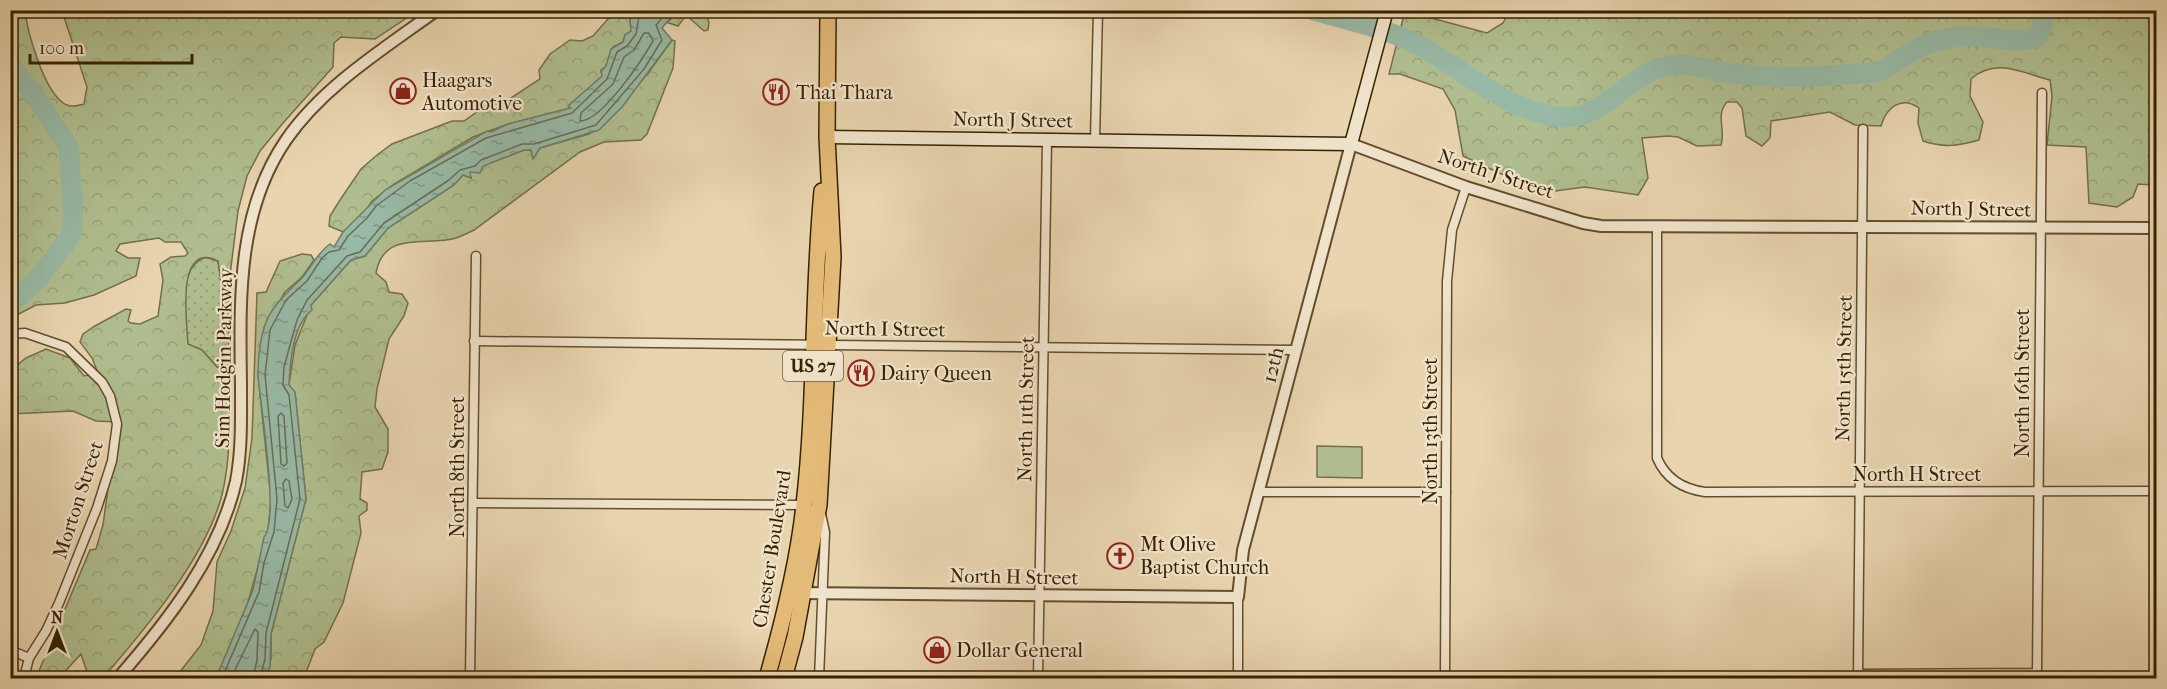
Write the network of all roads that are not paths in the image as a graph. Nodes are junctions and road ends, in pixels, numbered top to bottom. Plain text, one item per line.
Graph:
1 (437, 10) edge
2 (828, 10) edge
3 (1098, 10) edge
4 (1387, 10) edge
5 (2042, 93) dead end
6 (1863, 129) dead end
7 (827, 137) junction
8 (1047, 140) junction
9 (1095, 140) junction
10 (1351, 144) junction
11 (1466, 187) junction
12 (1657, 226) junction
13 (1862, 227) junction
14 (2157, 228) edge
15 (2039, 229) junction
16 (476, 256) dead end
17 (10, 334) edge
18 (474, 341) junction
19 (822, 345) junction
20 (1043, 347) junction
21 (1295, 350) junction
22 (10, 360) edge
23 (10, 365) edge
24 (2037, 491) junction
25 (2157, 491) edge
26 (1260, 492) junction
27 (1446, 492) junction
28 (1859, 493) junction
29 (473, 502) junction
30 (812, 505) junction
31 (822, 592) junction
32 (796, 593) junction
33 (1040, 596) junction
34 (1238, 597) junction
35 (10, 651) edge
36 (29, 658) junction
37 (1858, 676) edge
38 (24, 678) edge
39 (118, 678) edge
40 (470, 678) edge
41 (651, 678) edge
42 (676, 678) edge
43 (767, 678) edge
44 (784, 678) edge
45 (819, 678) edge
46 (1038, 678) edge
47 (1238, 678) edge
48 (1445, 678) edge

1 - 39 street, Sim Hodgin Parkway
2 - 7 highway, Chester Boulevard / US 27
3 - 9 street
4 - 10 main road
5 - 15 street, North 16th Street
6 - 13 street, North 15th Street
7 - 8 main road, North J Street
7 - 19 highway, Chester Boulevard / US 27
8 - 9 main road, North J Street
8 - 20 street, North 11th Street
9 - 10 main road, North J Street
10 - 11 street, North J Street
10 - 21 street, 12th
11 - 12 street, North J Street
11 - 27 street, North 13th Street
12 - 13 street, North J Street
12 - 28 street, North H Street
13 - 15 street, North J Street
13 - 28 street, North 15th Street
14 - 15 street, North J Street
15 - 24 street, North 16th Street
16 - 18 street, North 8th Street
17 - 36 street, Morton Street
18 - 19 street, North I Street
18 - 29 street, North 8th Street
19 - 20 street, North I Street
19 - 30 highway, Chester Boulevard / US 27
20 - 21 street, North I Street
20 - 33 street, North 11th Street
21 - 26 street, 12th
22 - 23 street
24 - 25 street, North H Street
24 - 28 street, North H Street
24 - 37 street, North 16th Street
26 - 27 street
26 - 34 street, 12th
27 - 48 street, North 13th Street
28 - 37 street, North 15th Street
29 - 30 street
29 - 40 street, North 8th Street
30 - 31 street, Chester Boulevard
30 - 32 highway, Chester Boulevard / US 27
31 - 32 street, North H Street
31 - 33 street, North H Street
31 - 45 street, Chester Boulevard
32 - 43 highway, Chester Boulevard / US 27
32 - 44 highway, Chester Boulevard / US 27
33 - 34 street, North H Street
33 - 46 street, North 11th Street
34 - 47 street
35 - 36 street
36 - 38 street, Morton Street
40 - 41 street
41 - 42 street

